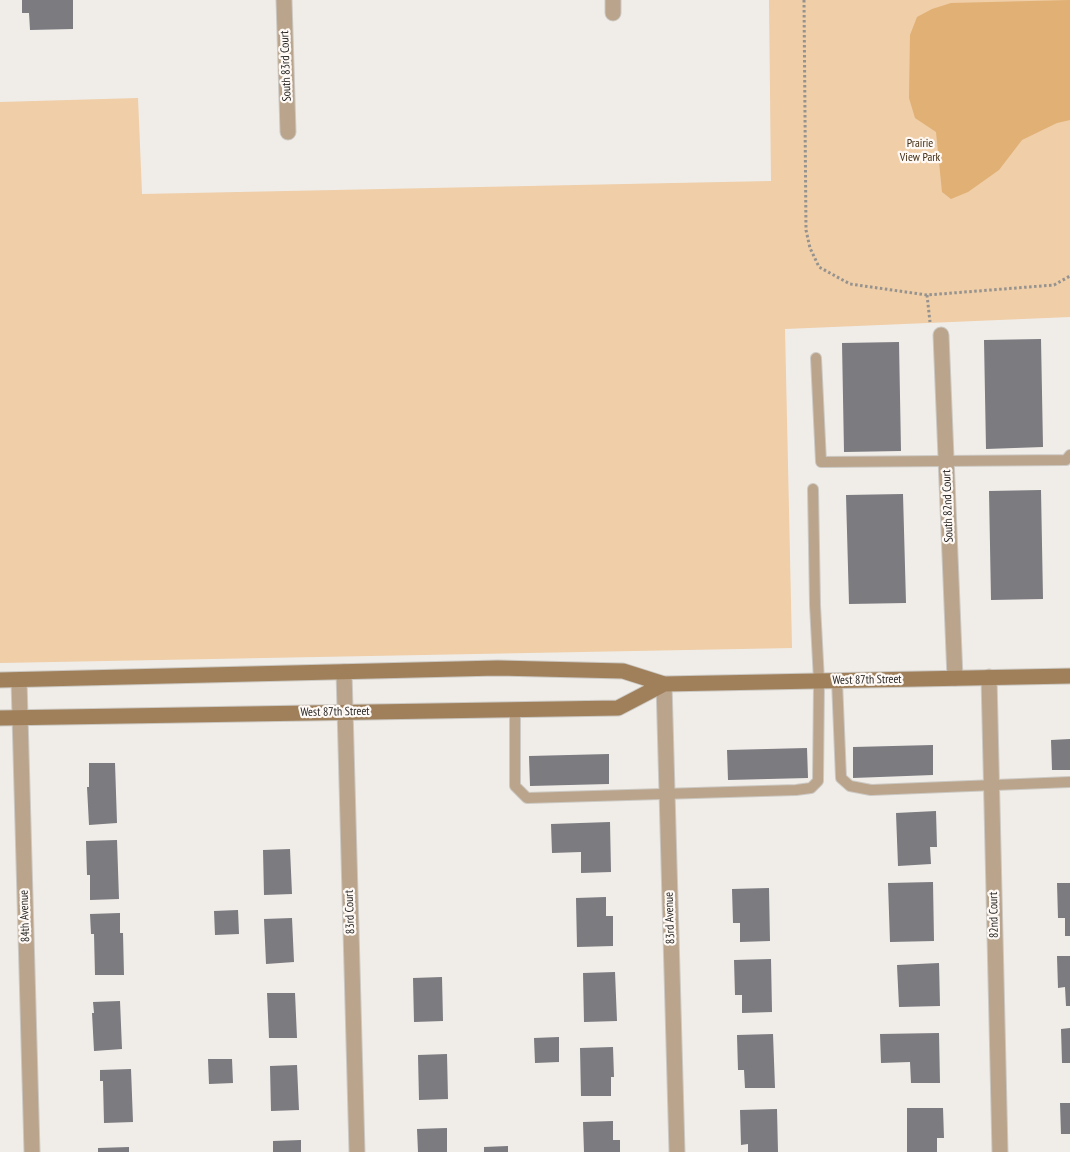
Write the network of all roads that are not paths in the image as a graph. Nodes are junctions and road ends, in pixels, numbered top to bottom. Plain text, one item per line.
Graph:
1 (284, 0) edge
2 (288, 132) dead end
3 (941, 335) road end
4 (816, 358) dead end
5 (1070, 456) edge
6 (946, 462) junction
7 (813, 489) dead end
8 (344, 672) junction
9 (1070, 676) edge
10 (989, 677) junction
11 (955, 678) junction
12 (0, 680) edge
13 (19, 680) junction
14 (819, 681) junction
15 (837, 681) junction
16 (664, 684) junction
17 (515, 709) junction
18 (344, 712) junction
19 (0, 718) edge
20 (20, 718) junction
21 (1070, 782) edge
22 (991, 785) junction
23 (666, 793) junction
24 (32, 1152) edge
25 (357, 1152) edge
26 (677, 1152) edge
27 (1000, 1152) edge

1 - 2 street, South 83rd Court
3 - 6 street, South 82nd Court
4 - 6 lane
5 - 6 lane
6 - 11 street, South 82nd Court
7 - 14 lane
8 - 13 main road, West 87th Street
8 - 16 main road, West 87th Street
8 - 18 street, 83rd Court
9 - 10 main road, West 87th Street
10 - 11 main road, West 87th Street
10 - 22 street, 82nd Court
11 - 15 main road, West 87th Street
12 - 13 main road, West 87th Street
13 - 20 street, 84th Avenue
14 - 15 main road, West 87th Street
14 - 16 main road, West 87th Street
14 - 23 lane
15 - 22 lane
16 - 17 main road, West 87th Street
16 - 23 street, 83rd Avenue
17 - 18 main road, West 87th Street
17 - 23 lane
18 - 20 main road, West 87th Street
18 - 25 street, 83rd Court
19 - 20 main road, West 87th Street
20 - 24 street, 84th Avenue
21 - 22 lane
22 - 27 street, 82nd Court
23 - 26 street, 83rd Avenue

